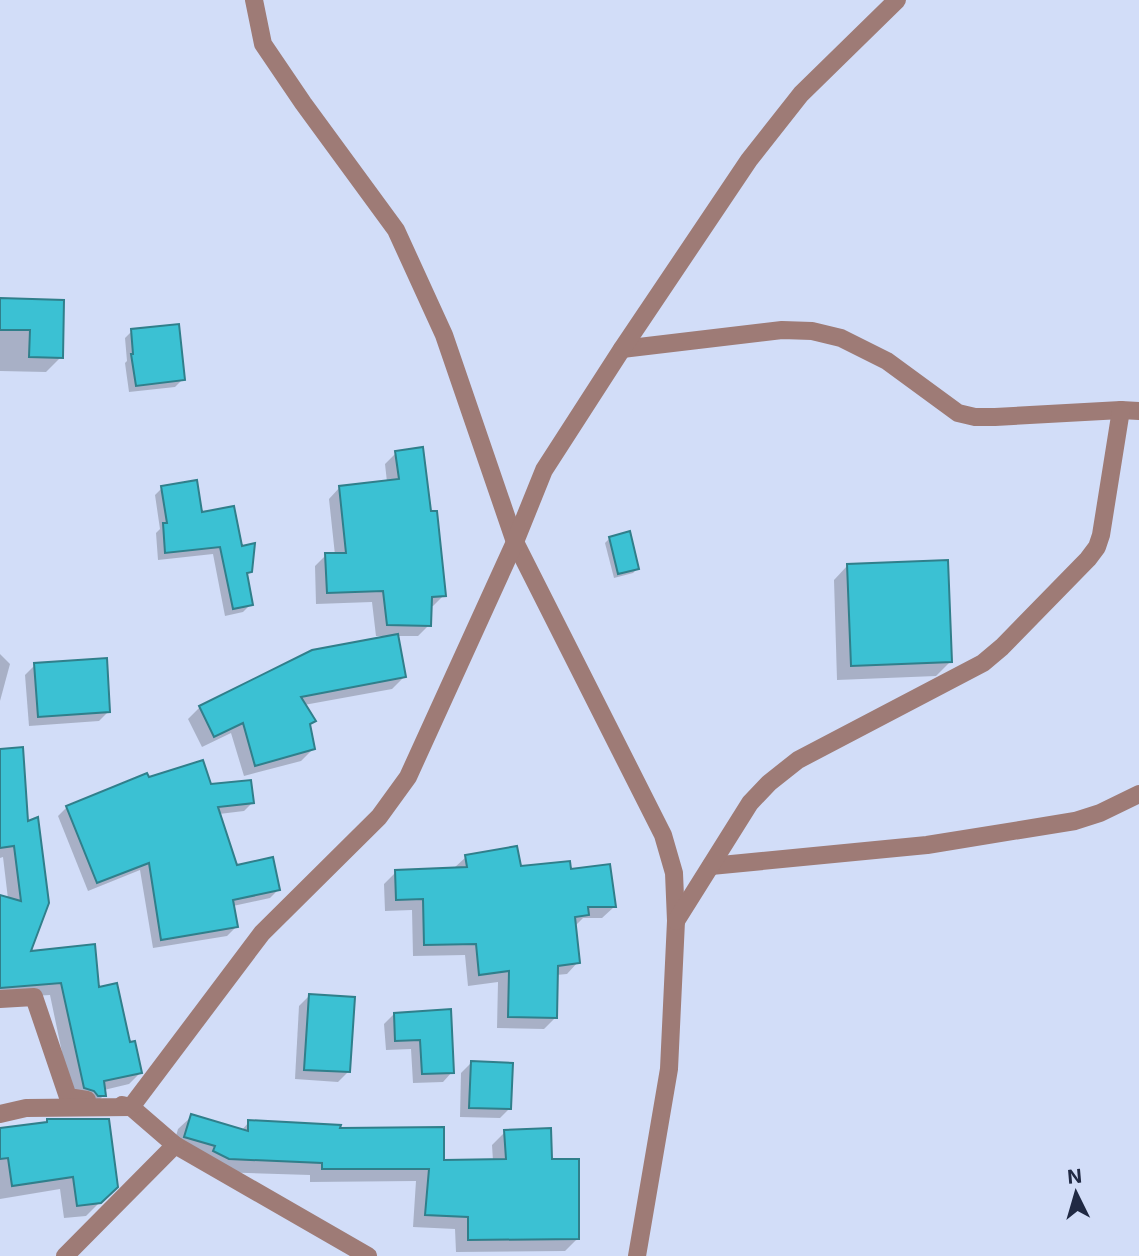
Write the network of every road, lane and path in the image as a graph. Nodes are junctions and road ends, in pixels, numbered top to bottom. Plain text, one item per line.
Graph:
1 (254, 0) edge
2 (897, 0) edge
3 (622, 349) junction
4 (1130, 410) edge
5 (515, 542) junction
6 (1139, 794) edge
7 (711, 866) junction
8 (676, 920) junction
9 (0, 999) edge
10 (131, 1107) junction
11 (0, 1114) edge
12 (175, 1145) junction
13 (65, 1256) edge
14 (368, 1256) edge
15 (637, 1256) edge

1 - 5 street
2 - 3 street
3 - 4 street
3 - 5 street
4 - 7 street
5 - 8 street
5 - 10 street
6 - 7 street
7 - 8 street
8 - 15 street
9 - 10 street
10 - 11 street
10 - 12 street
12 - 13 street
12 - 14 street

